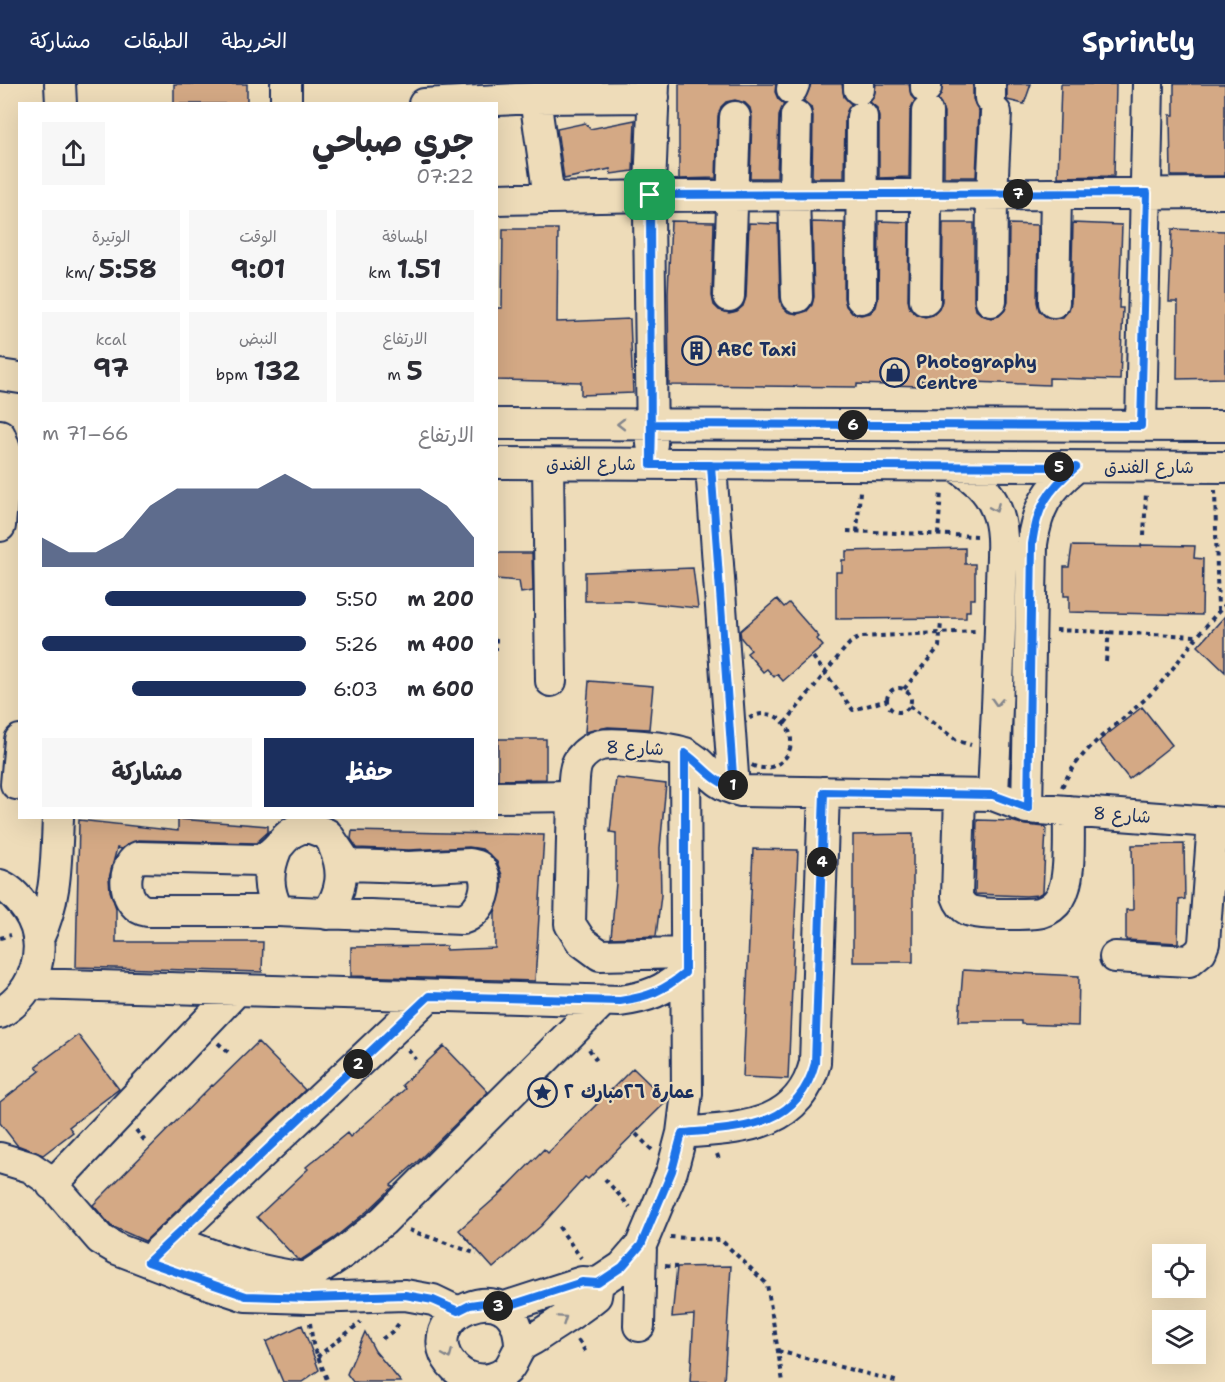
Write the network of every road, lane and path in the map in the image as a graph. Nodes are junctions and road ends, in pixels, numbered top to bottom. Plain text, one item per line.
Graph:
1 (60, 84) edge
2 (286, 84) edge
3 (1148, 84) edge
4 (654, 91) edge
5 (527, 94) edge
6 (926, 94) edge
7 (794, 96) edge
8 (860, 97) edge
9 (992, 99) edge
10 (61, 102) edge
11 (286, 102) edge
12 (445, 102) edge
13 (735, 117) dead end
14 (1147, 193) junction
15 (1225, 193) edge
16 (1056, 194) junction
17 (650, 195) junction
18 (925, 195) junction
19 (992, 195) junction
20 (734, 196) junction
21 (794, 196) junction
22 (860, 196) junction
23 (549, 198) junction
24 (498, 199) edge
25 (729, 296) dead end
26 (797, 297) dead end
27 (861, 298) dead end
28 (925, 300) dead end
29 (991, 301) dead end
30 (1054, 302) dead end
31 (0, 375) edge
32 (18, 378) edge
33 (0, 420) edge
34 (18, 423) edge
35 (498, 424) edge
36 (652, 424) junction
37 (1141, 426) junction
38 (1225, 426) edge
39 (0, 435) edge
40 (498, 463) edge
41 (548, 464) junction
42 (651, 465) junction
43 (711, 465) junction
44 (862, 466) junction
45 (949, 467) junction
46 (1076, 467) junction
47 (1147, 467) junction
48 (1220, 467) edge
49 (0, 526) edge
50 (847, 531) dead end
51 (857, 532) junction
52 (938, 535) junction
53 (1144, 536) dead end
54 (1002, 537) junction
55 (1225, 605) edge
56 (1218, 612) junction
57 (941, 622) dead end
58 (1000, 630) junction
59 (1030, 630) junction
60 (1109, 631) junction
61 (941, 633) junction
62 (1199, 636) junction
63 (813, 657) dead end
64 (1106, 660) dead end
65 (826, 671) junction
66 (551, 681) dead end
67 (904, 689) junction
68 (887, 700) junction
69 (909, 706) junction
70 (785, 723) junction
71 (18, 751) edge
72 (995, 752) junction
73 (685, 753) junction
74 (12, 785) edge
75 (734, 789) junction
76 (824, 792) junction
77 (960, 795) junction
78 (993, 795) junction
79 (573, 796) junction
80 (498, 797) edge
81 (1049, 810) junction
82 (58, 819) edge
83 (1219, 822) edge
84 (316, 829) edge
85 (276, 850) junction
86 (0, 885) edge
87 (278, 911) junction
88 (327, 914) junction
89 (38, 939) junction
90 (1115, 957) dead end
91 (685, 963) junction
92 (30, 984) junction
93 (237, 990) junction
94 (429, 996) junction
95 (603, 1001) junction
96 (0, 1013) edge
97 (682, 1133) junction
98 (0, 1158) edge
99 (605, 1179) dead end
100 (52, 1185) junction
101 (383, 1221) junction
102 (645, 1236) junction
103 (171, 1239) junction
104 (477, 1254) dead end
105 (148, 1262) junction
106 (598, 1283) junction
107 (362, 1297) junction
108 (309, 1298) junction
109 (502, 1308) junction
110 (458, 1311) junction
111 (639, 1326) dead end
112 (520, 1348) junction
113 (778, 1351) junction
114 (317, 1357) junction
115 (327, 1382) edge
116 (783, 1382) edge
117 (899, 1382) edge

1 - 10 street
2 - 11 street
3 - 14 street
4 - 5 street
4 - 17 street
5 - 12 street
5 - 23 street
6 - 18 street
7 - 21 street
8 - 22 street
9 - 19 street
13 - 20 street
14 - 15 street
14 - 16 street
14 - 37 street
16 - 19 street
16 - 30 street
17 - 20 street
17 - 23 street
17 - 36 street
18 - 19 street
18 - 22 street
18 - 28 street
19 - 29 street
20 - 21 street
20 - 25 street
21 - 22 street
21 - 26 street
22 - 27 street
23 - 24 street
31 - 32 street
33 - 34 street
36 -> 35 street
36 - 37 street
36 - 42 street
37 - 38 street
39 - 49 street
40 - 41 street, شارع الفندق
41 - 42 street, شارع الفندق
41 - 66 street
42 - 43 street, شارع الفندق
43 - 44 street, شارع الفندق
43 - 75 street
44 - 45 street, شارع الفندق
44 - 51 path
45 - 46 street, شارع الفندق
45 - 52 path
45 -> 54 street
46 - 47 street, شارع الفندق
46 - 59 street
47 - 48 street, شارع الفندق
47 - 53 path
48 - 56 path
50 - 51 path
51 - 52 path
52 - 54 path
54 - 58 street
55 - 56 path
56 - 62 path
57 - 61 path
58 - 61 path
58 -> 72 street
59 - 60 path
59 - 81 street
60 - 62 path
60 - 64 path
61 - 65 path
61 - 67 path
62 - 81 path
63 - 65 path
65 - 68 path
65 - 70 path
67 - 68 path
67 - 69 path
68 - 69 path
69 - 72 path
70 - 70 path
71 - 74 street
72 - 78 street
73 - 75 street, شارع 8
73 - 79 street, شارع 8
73 - 91 street
75 - 76 street, شارع 8
76 - 77 street, شارع 8
76 - 97 street
77 - 78 street, شارع 8
77 - 81 street
78 - 81 street, شارع 8
79 - 80 street
79 - 91 street, شارع 8
81 - 83 street, شارع 8
82 - 89 street
83 - 90 street
84 - 85 street
84 - 88 street
84 - 88 street
85 - 87 street
85 - 87 street
86 - 89 street
87 - 88 street
89 - 92 street
91 - 95 street
91 - 97 street
92 - 93 street
92 - 96 street
93 - 94 street
93 - 100 street
94 - 95 street
94 - 103 street
95 - 101 street
97 - 102 street
98 - 100 street
99 - 102 path
100 - 105 street
101 - 103 street
101 - 104 path
102 - 106 street
102 - 111 street
102 - 113 path
103 - 105 street
105 - 108 street
106 - 109 street
112 -> 106 street
107 - 108 street
107 - 110 street
107 - 114 path
108 - 114 path
109 - 110 street
109 - 112 street
110 -> 112 street
113 - 116 path
113 - 117 path
114 - 115 path

